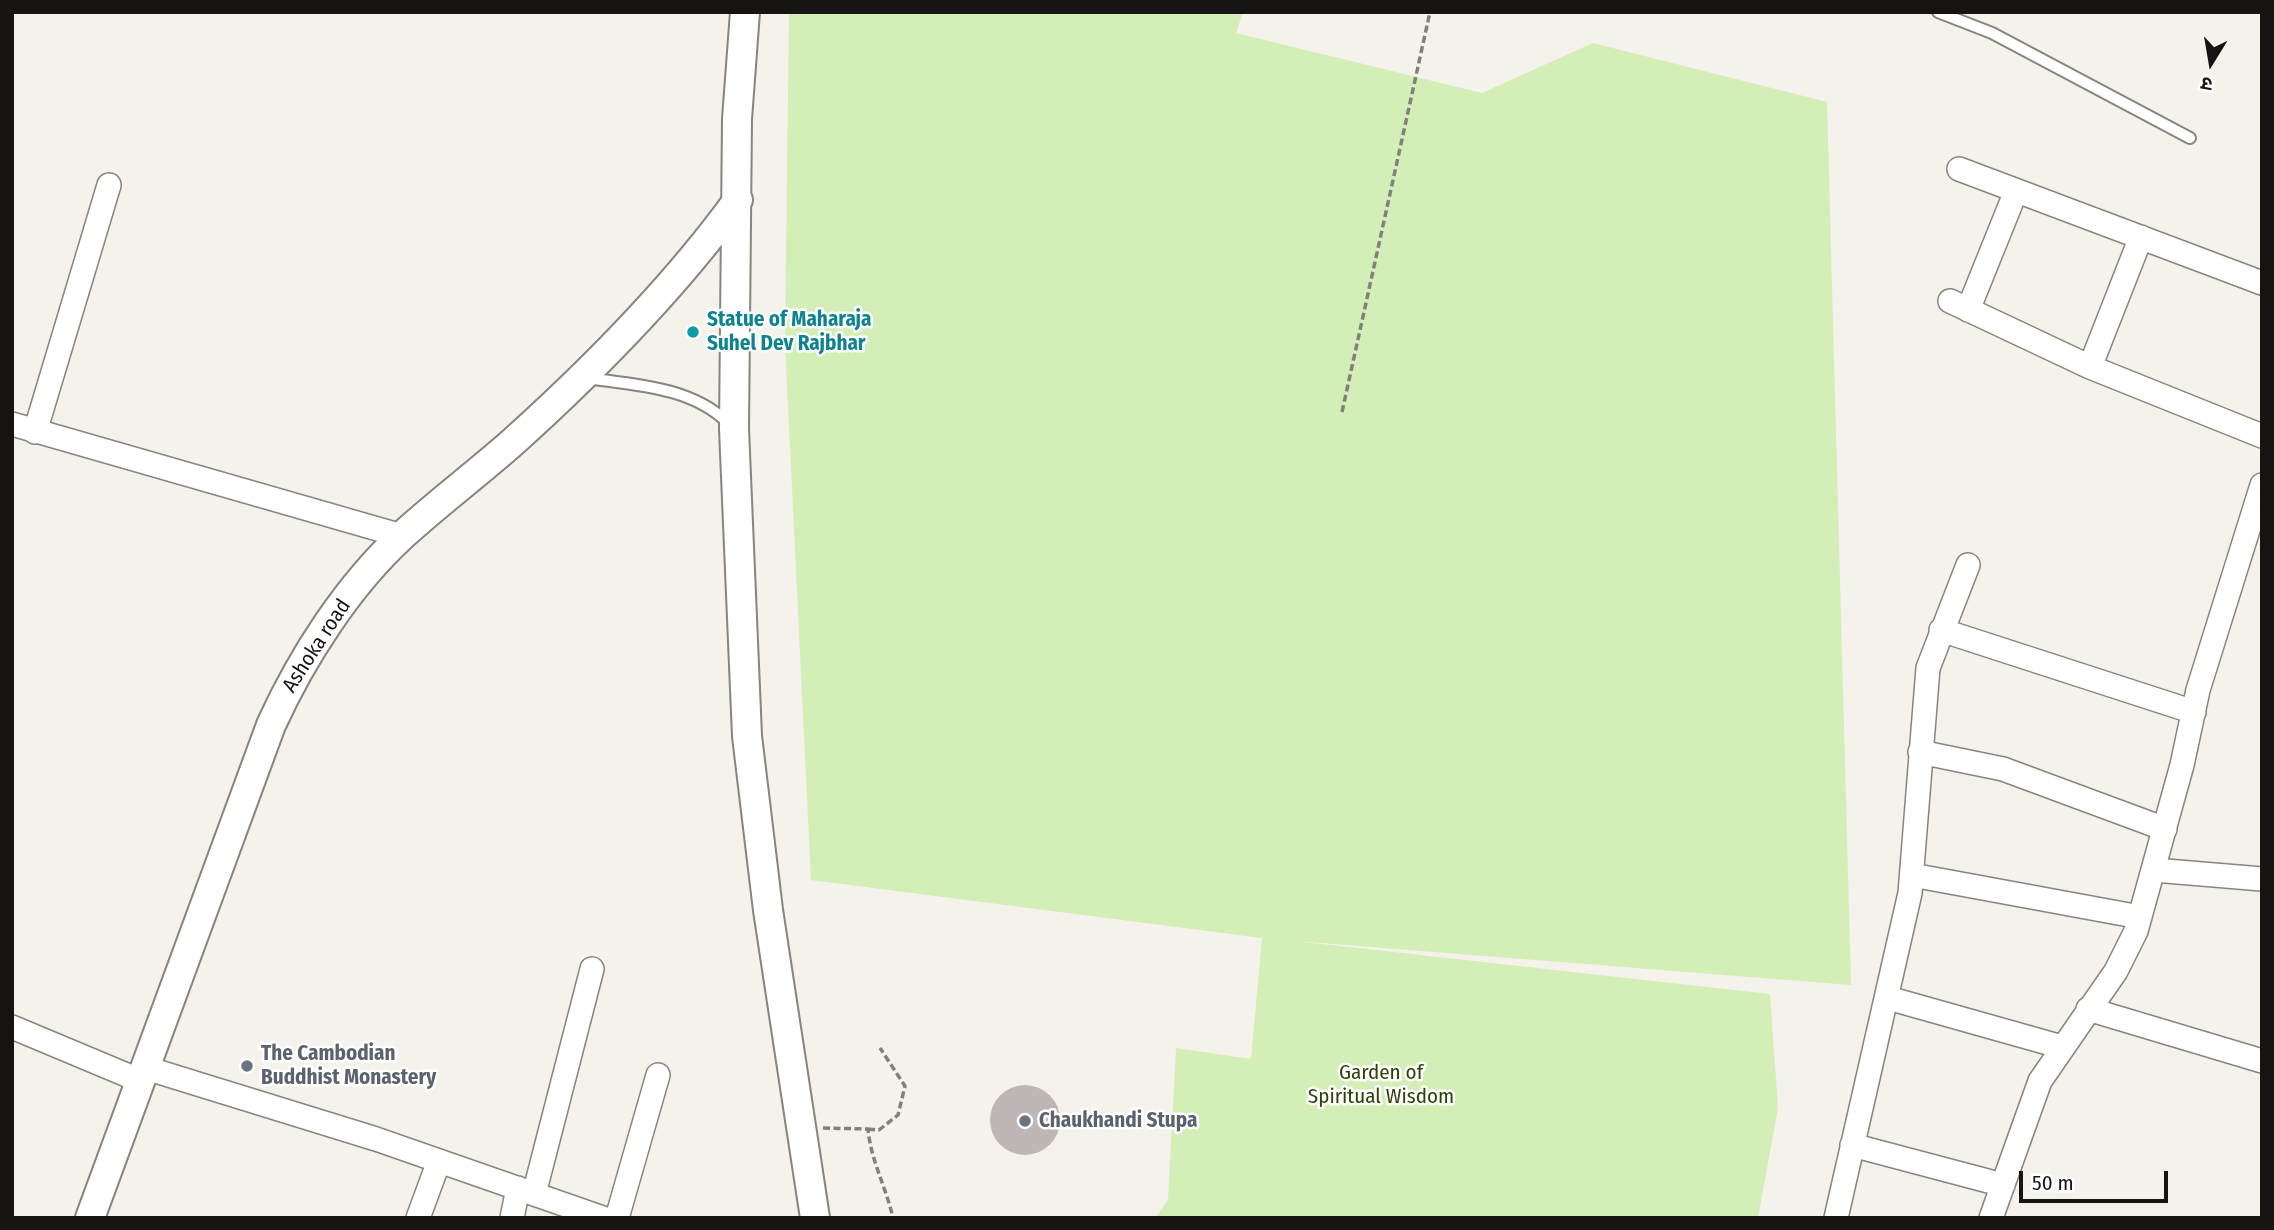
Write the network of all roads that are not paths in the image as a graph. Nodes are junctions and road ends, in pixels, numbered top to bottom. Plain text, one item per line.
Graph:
1 (744, 12) edge
2 (1938, 12) edge
3 (2190, 138) dead end
4 (1959, 169) dead end
5 (109, 185) dead end
6 (2016, 191) junction
7 (738, 200) junction
8 (2141, 237) junction
9 (2262, 283) edge
10 (2090, 367) junction
11 (581, 377) junction
12 (12, 424) edge
13 (734, 429) junction
14 (35, 432) junction
15 (2262, 436) edge
16 (2262, 485) edge
17 (2258, 512) edge
18 (402, 536) junction
19 (1968, 565) dead end
20 (1941, 629) junction
21 (2194, 712) junction
22 (1920, 752) junction
23 (2165, 829) junction
24 (2154, 870) junction
25 (1912, 875) junction
26 (2262, 878) edge
27 (2140, 917) junction
28 (592, 969) dead end
29 (1888, 998) junction
30 (2088, 1009) junction
31 (12, 1027) edge
32 (2062, 1047) junction
33 (2262, 1061) edge
34 (143, 1074) junction
35 (658, 1075) dead end
36 (1852, 1145) junction
37 (439, 1161) junction
38 (2003, 1185) junction
39 (526, 1191) junction
40 (90, 1218) edge
41 (418, 1218) edge
42 (512, 1218) edge
43 (603, 1218) edge
44 (617, 1218) edge
45 (815, 1218) edge
46 (1836, 1218) edge
47 (1991, 1218) edge

1 - 7 street
2 - 3 lane
4 - 6 street
5 - 14 street
6 - 8 street
6 - 10 street
7 - 11 street, Ashoka road
7 - 13 street
8 - 9 street
8 - 10 street
10 - 15 street
11 - 13 lane
11 - 18 street, Ashoka road
12 - 14 street
13 - 45 street
14 - 18 street
16 - 17 street
17 - 21 street
18 - 34 street, Ashoka road
19 - 20 street
20 - 21 street
20 - 22 street
21 - 23 street
22 - 23 street
22 - 25 street
23 - 24 street
24 - 26 street
24 - 27 street
25 - 27 street
25 - 29 street
27 - 30 street
28 - 39 street
29 - 32 street
29 - 36 street
30 - 32 street
30 - 33 street
31 - 34 street
32 - 38 street
34 - 37 street
34 - 40 street, Ashoka road
35 - 44 street
36 - 38 street
36 - 46 street
37 - 39 street
37 - 41 street
38 - 47 street
39 - 42 street
39 - 43 street

